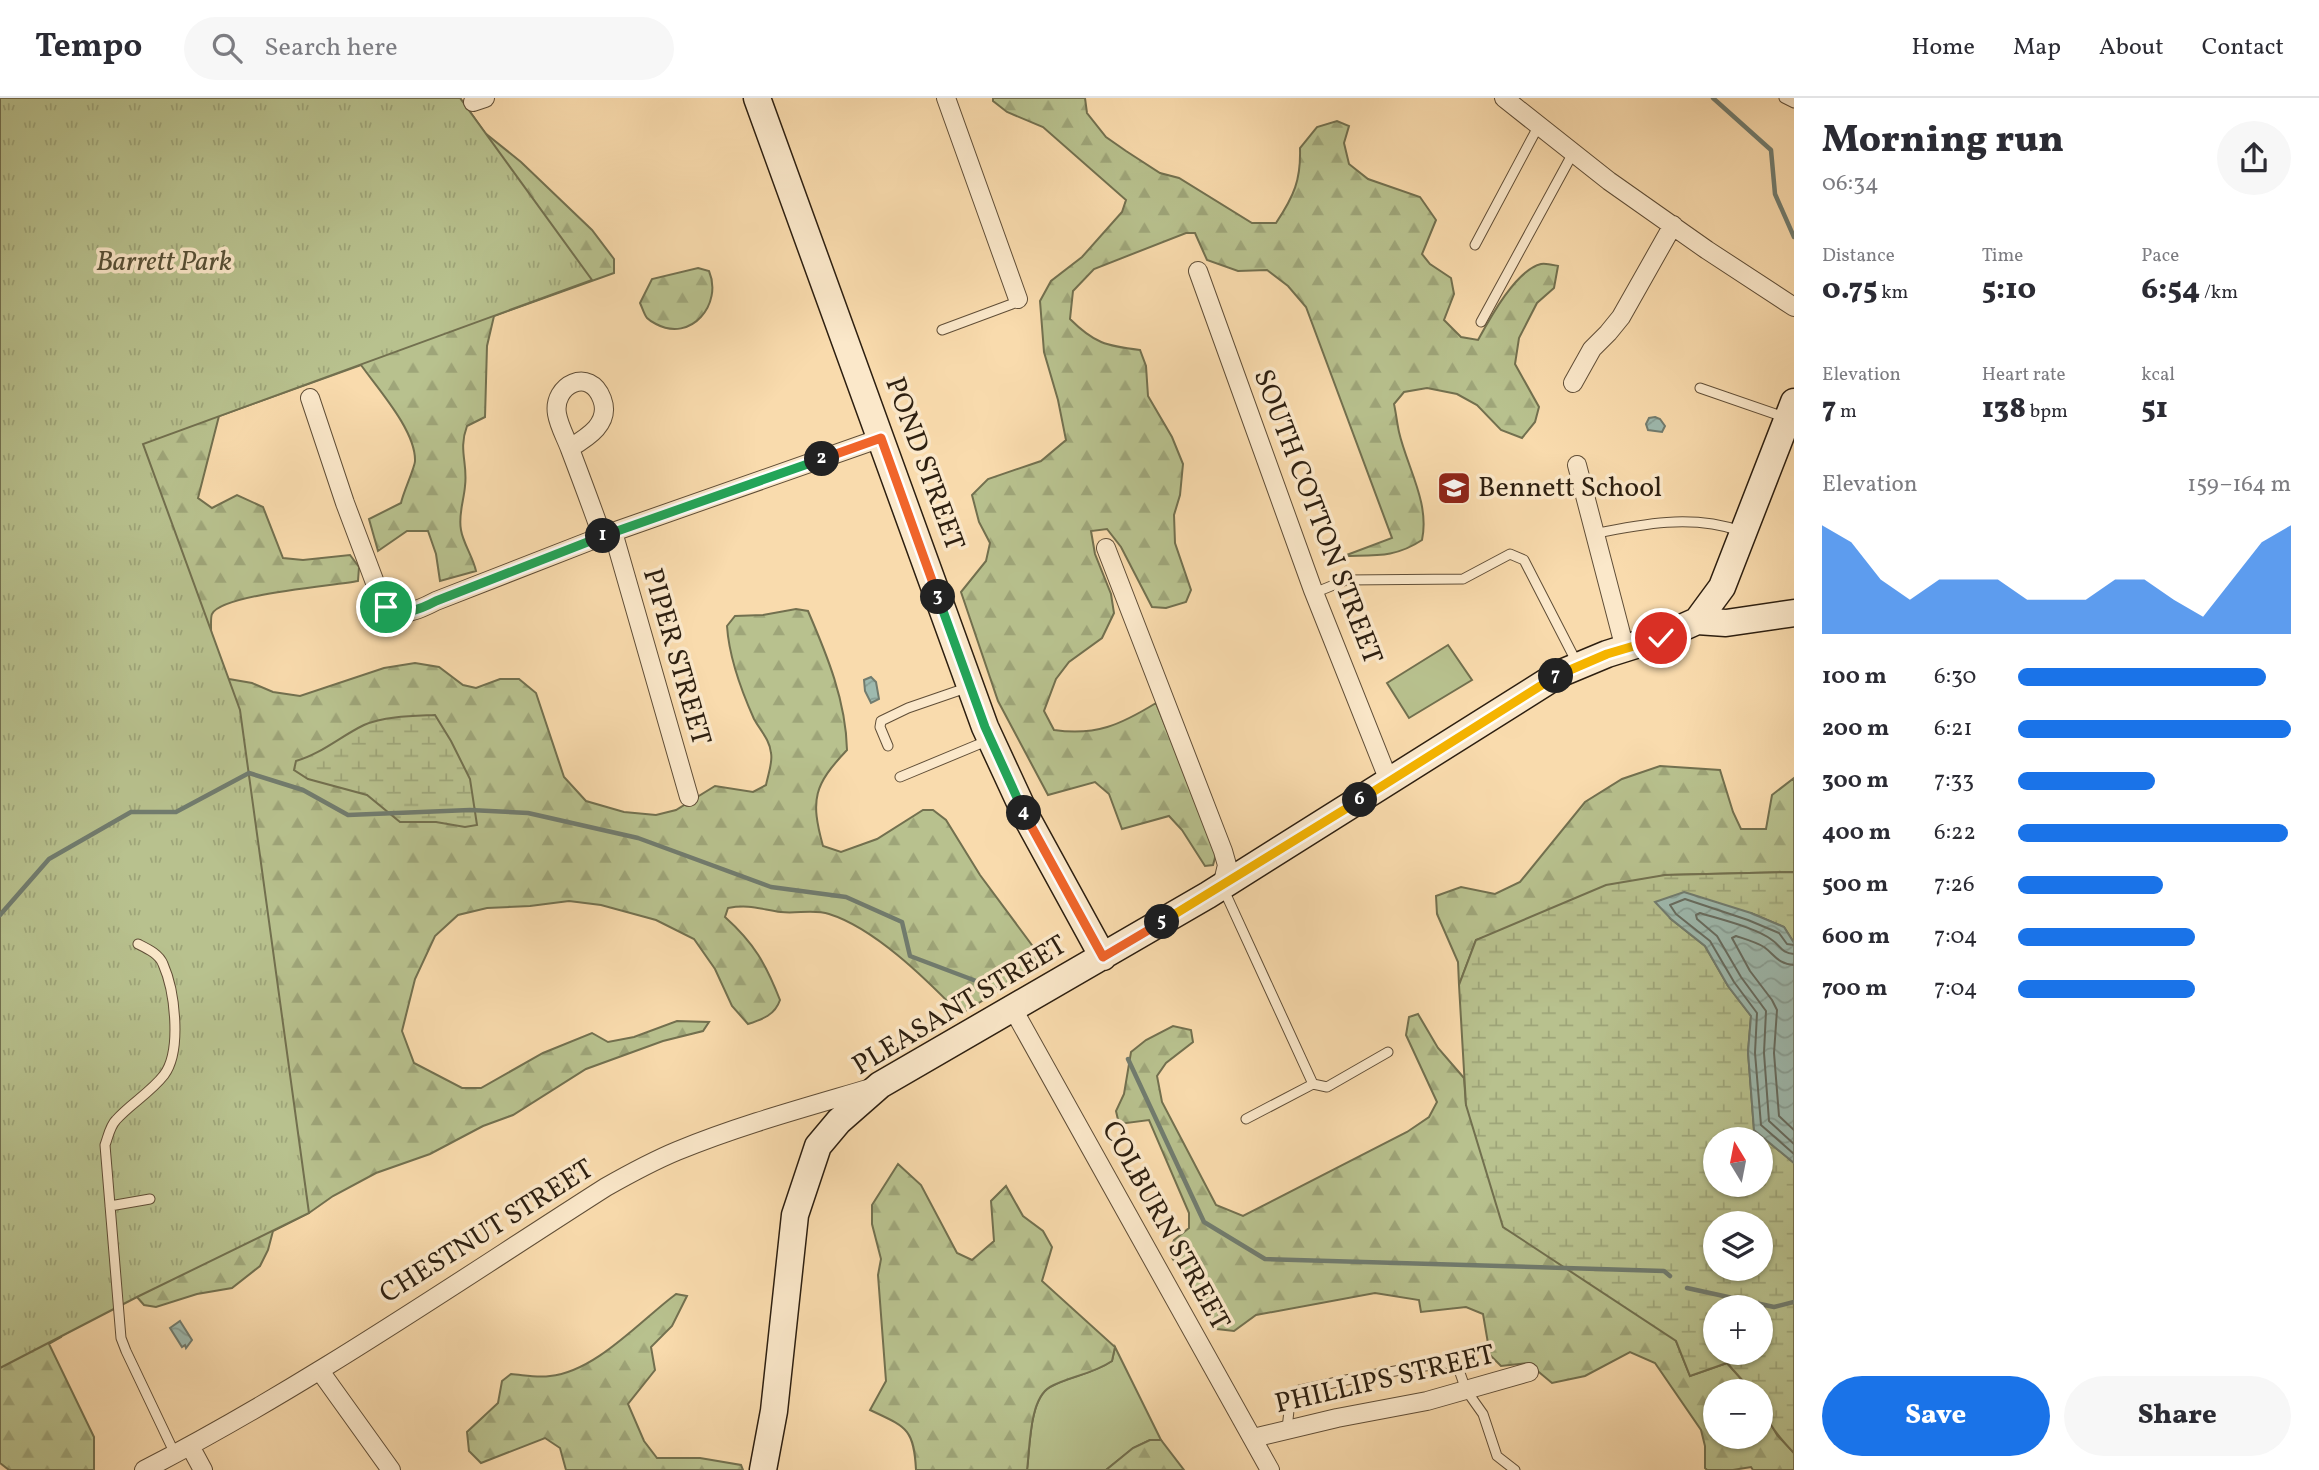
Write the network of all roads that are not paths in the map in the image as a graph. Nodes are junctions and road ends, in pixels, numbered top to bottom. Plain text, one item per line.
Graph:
1 (757, 98) edge
2 (946, 98) edge
3 (1504, 98) edge
4 (1784, 98) edge
5 (1794, 103) edge
6 (1539, 125) junction
7 (1573, 153) junction
8 (1673, 225) junction
9 (1475, 245) dead end
10 (1198, 271) dead end
11 (1018, 299) joint
12 (1794, 307) edge
13 (1481, 322) dead end
14 (942, 330) dead end
15 (1573, 383) dead end
16 (1700, 388) dead end
17 (310, 398) dead end
18 (1791, 410) edge
19 (881, 438) junction
20 (570, 448) dead end
21 (1577, 465) dead end
22 (1743, 533) junction
23 (608, 534) junction
24 (1593, 534) junction
25 (1106, 548) dead end
26 (1314, 593) junction
27 (1794, 613) edge
28 (1698, 621) junction
29 (1625, 649) junction
30 (1578, 666) junction
31 (971, 686) junction
32 (991, 739) junction
33 (888, 746) dead end
34 (900, 778) dead end
35 (1389, 780) junction
36 (689, 797) dead end
37 (1222, 886) junction
38 (138, 944) dead end
39 (1103, 957) junction
40 (1013, 1009) junction
41 (1388, 1052) dead end
42 (1313, 1084) junction
43 (880, 1085) junction
44 (1246, 1119) dead end
45 (150, 1199) dead end
46 (110, 1206) junction
47 (320, 1371) junction
48 (1529, 1372) dead end
49 (1466, 1390) junction
50 (1287, 1429) junction
51 (1253, 1437) junction
52 (183, 1450) junction
53 (144, 1470) edge
54 (203, 1470) edge
55 (391, 1470) edge
56 (763, 1470) edge
57 (1270, 1470) edge
58 (1515, 1470) edge

1 - 19 street, POND STREET
2 - 11 street
3 - 6 street
4 - 5 lane
6 - 7 street
6 - 9 lane
7 - 8 street
7 - 13 lane
8 - 12 street
8 - 15 street
10 - 26 street, SOUTH COTTON STREET
11 - 14 lane
16 - 18 lane
17 - 23 street
18 - 22 street
19 - 23 street
19 - 31 street, POND STREET
20 - 23 street, PIPER STREET
21 - 24 street
22 - 24 lane
22 - 28 street
23 - 36 street, PIPER STREET
24 - 29 street
25 - 37 street
26 - 30 lane
26 - 35 street, SOUTH COTTON STREET
27 - 28 street
28 - 29 street, PLEASANT STREET
29 - 30 street, PLEASANT STREET
30 - 35 street, PLEASANT STREET
31 - 32 street, POND STREET
31 - 33 lane
32 - 34 lane
32 - 39 street, POND STREET
35 - 37 street, PLEASANT STREET
37 - 39 street, PLEASANT STREET
37 - 42 lane
38 - 46 lane
39 - 40 street, PLEASANT STREET
40 - 43 street, PLEASANT STREET
40 - 51 street, COLBURN STREET
41 - 42 lane
42 - 44 lane
43 - 47 street, CHESTNUT STREET
43 - 56 street, PLEASANT STREET
45 - 46 lane
46 - 52 lane
47 - 52 street, CHESTNUT STREET
47 - 55 street
48 - 49 street, PHILLIPS STREET
49 - 50 street, PHILLIPS STREET
49 - 50 lane
49 - 58 lane
50 - 51 street, PHILLIPS STREET
51 - 57 street, COLBURN STREET
52 - 53 street, CHESTNUT STREET
52 - 54 street

